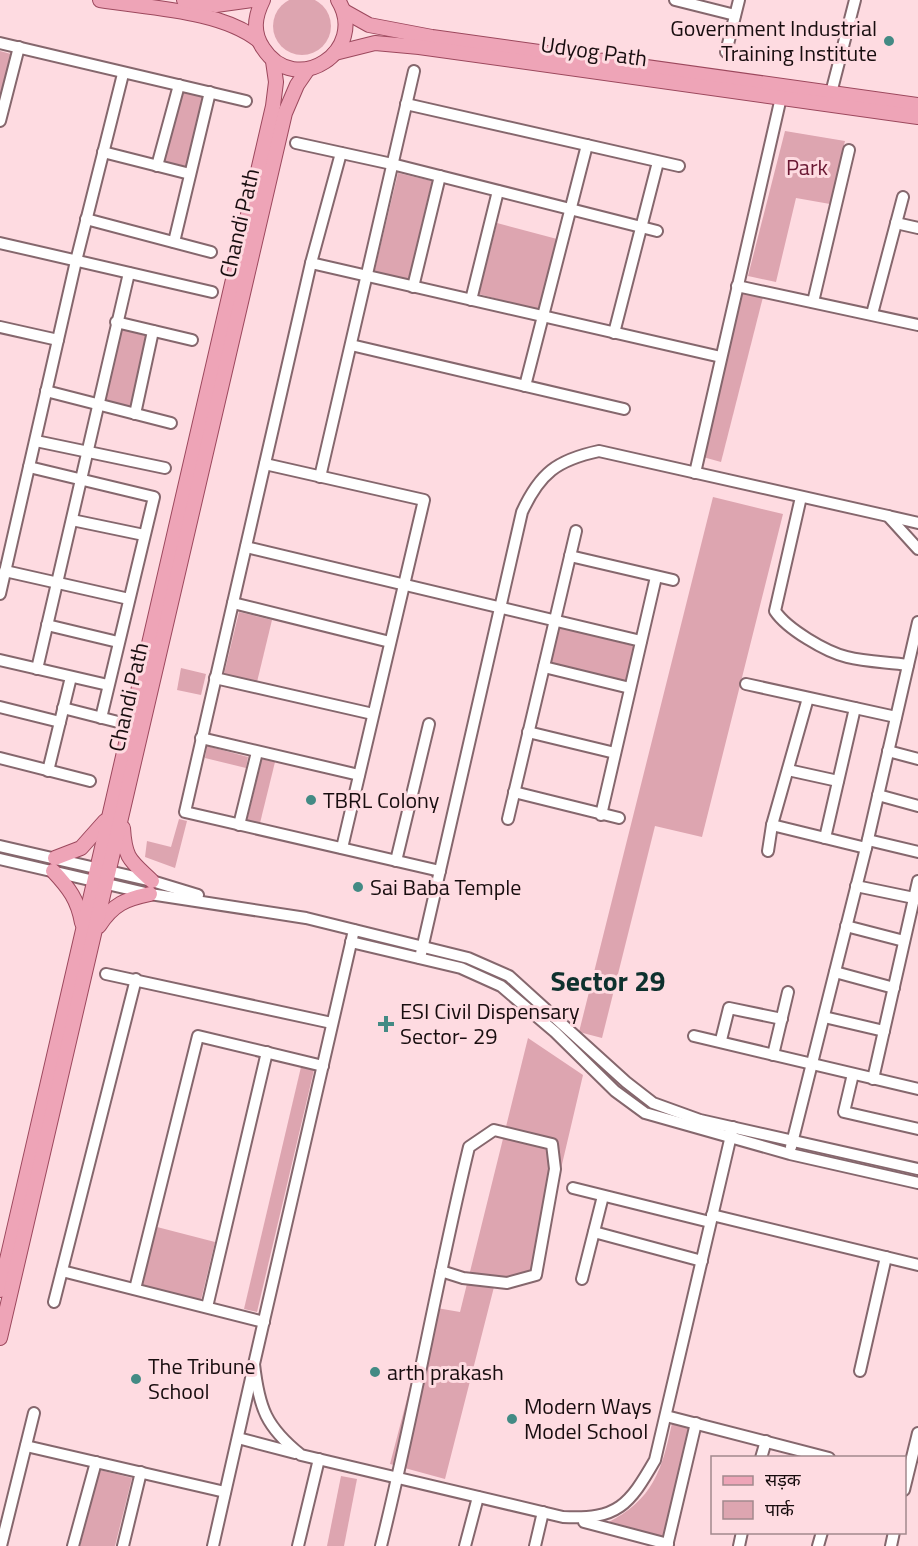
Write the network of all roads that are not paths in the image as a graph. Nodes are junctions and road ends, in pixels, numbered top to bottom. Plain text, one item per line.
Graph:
1 (100, 0) edge
2 (184, 0) edge
3 (252, 0) edge
4 (263, 0) edge
5 (675, 0) edge
6 (739, 0) edge
7 (855, 0) edge
8 (341, 6) edge
9 (735, 15) junction
10 (258, 40) junction
11 (0, 43) edge
12 (18, 47) junction
13 (726, 52) dead end
14 (335, 53) junction
15 (273, 61) junction
16 (308, 69) junction
17 (414, 71) dead end
18 (123, 74) junction
19 (178, 85) junction
20 (210, 92) junction
21 (782, 93) junction
22 (831, 93) junction
23 (246, 101) dead end
24 (406, 104) junction
25 (918, 105) edge
26 (918, 117) edge
27 (0, 121) edge
28 (296, 142) dead end
29 (587, 146) junction
30 (849, 150) dead end
31 (104, 152) junction
32 (341, 153) junction
33 (658, 162) junction
34 (392, 164) junction
35 (157, 166) junction
36 (679, 166) dead end
37 (190, 174) junction
38 (440, 176) junction
39 (498, 191) junction
40 (903, 197) dead end
41 (570, 209) junction
42 (86, 219) junction
43 (896, 223) junction
44 (641, 227) junction
45 (918, 228) edge
46 (657, 231) dead end
47 (174, 242) junction
48 (0, 243) edge
49 (211, 252) dead end
50 (76, 261) junction
51 (311, 263) junction
52 (129, 273) junction
53 (366, 276) junction
54 (738, 286) junction
55 (413, 287) junction
56 (212, 292) dead end
57 (471, 300) junction
58 (813, 302) junction
59 (872, 314) junction
60 (543, 316) junction
61 (116, 322) junction
62 (918, 325) edge
63 (0, 327) edge
64 (153, 331) junction
65 (614, 333) junction
66 (58, 340) junction
67 (192, 340) dead end
68 (351, 345) junction
69 (721, 357) junction
70 (525, 386) junction
71 (46, 391) junction
72 (97, 405) junction
73 (624, 409) dead end
74 (135, 414) junction
75 (171, 423) dead end
76 (36, 441) junction
77 (88, 452) junction
78 (265, 464) junction
79 (29, 467) junction
80 (165, 468) dead end
81 (694, 473) junction
82 (320, 477) junction
83 (82, 480) junction
84 (801, 497) junction
85 (888, 516) junction
86 (72, 520) junction
87 (918, 523) edge
88 (576, 531) dead end
89 (144, 536) junction
90 (246, 548) junction
91 (918, 549) edge
92 (570, 556) junction
93 (5, 571) junction
94 (656, 577) junction
95 (673, 580) dead end
96 (57, 583) junction
97 (404, 585) junction
98 (0, 594) edge
99 (129, 599) junction
100 (233, 603) junction
101 (501, 608) junction
102 (555, 621) junction
103 (918, 622) edge
104 (47, 625) junction
105 (641, 641) junction
106 (118, 642) junction
107 (390, 642) junction
108 (0, 660) edge
109 (544, 667) junction
110 (37, 669) junction
111 (907, 670) junction
112 (71, 677) junction
113 (215, 678) junction
114 (918, 678) edge
115 (746, 684) dead end
116 (108, 685) junction
117 (630, 688) junction
118 (808, 698) junction
119 (0, 707) edge
120 (63, 708) junction
121 (855, 708) junction
122 (373, 714) junction
123 (896, 717) junction
124 (101, 718) junction
125 (60, 722) junction
126 (429, 724) dead end
127 (130, 725) junction
128 (528, 732) junction
129 (201, 738) junction
130 (888, 751) junction
131 (257, 752) junction
132 (615, 753) junction
133 (0, 758) edge
134 (918, 759) edge
135 (788, 770) junction
136 (48, 771) junction
137 (359, 775) junction
138 (90, 781) dead end
139 (838, 781) junction
140 (514, 792) junction
141 (878, 795) junction
142 (918, 806) edge
143 (116, 813) junction
144 (601, 814) junction
145 (619, 818) dead end
146 (508, 819) dead end
147 (239, 825) junction
148 (772, 825) junction
149 (825, 838) junction
150 (867, 844) junction
151 (0, 846) edge
152 (342, 848) junction
153 (768, 851) dead end
154 (918, 852) edge
155 (0, 859) edge
156 (396, 861) junction
157 (54, 865) junction
158 (440, 871) junction
159 (101, 876) junction
160 (918, 881) edge
161 (856, 886) junction
162 (151, 887) junction
163 (914, 898) junction
164 (846, 926) junction
165 (354, 930) junction
166 (88, 933) junction
167 (904, 941) junction
168 (351, 942) junction
169 (422, 952) junction
170 (835, 972) junction
171 (106, 974) dead end
172 (136, 979) junction
173 (894, 988) junction
174 (788, 992) dead end
175 (824, 1017) junction
176 (782, 1019) junction
177 (332, 1023) junction
178 (884, 1031) junction
179 (694, 1036) dead end
180 (721, 1040) junction
181 (267, 1053) junction
182 (773, 1054) junction
183 (812, 1064) junction
184 (323, 1066) junction
185 (853, 1074) junction
186 (873, 1079) junction
187 (918, 1089) edge
188 (918, 1129) edge
189 (732, 1133) junction
190 (793, 1141) junction
191 (790, 1154) junction
192 (918, 1169) edge
193 (918, 1183) edge
194 (573, 1188) dead end
195 (603, 1196) junction
196 (711, 1218) junction
197 (594, 1232) junction
198 (886, 1257) junction
199 (702, 1260) junction
200 (918, 1265) edge
201 (62, 1271) junction
202 (441, 1271) junction
203 (582, 1279) dead end
204 (135, 1289) junction
205 (0, 1290) edge
206 (54, 1302) dead end
207 (207, 1307) junction
208 (264, 1322) junction
209 (0, 1338) edge
210 (254, 1364) junction
211 (860, 1371) dead end
212 (34, 1413) dead end
213 (666, 1416) junction
214 (696, 1423) junction
215 (918, 1433) edge
216 (238, 1438) junction
217 (766, 1441) junction
218 (26, 1446) junction
219 (302, 1455) junction
220 (762, 1456) edge
221 (822, 1456) edge
222 (319, 1459) junction
223 (96, 1462) junction
224 (141, 1472) junction
225 (906, 1477) edge
226 (398, 1478) junction
227 (225, 1492) junction
228 (478, 1497) junction
229 (543, 1512) junction
230 (563, 1517) junction
231 (668, 1545) edge
232 (1, 1546) edge
233 (73, 1546) edge
234 (123, 1546) edge
235 (213, 1546) edge
236 (298, 1546) edge
237 (381, 1546) edge
238 (465, 1546) edge
239 (535, 1546) edge

1 - 10 main road
2 - 3 main road
4 - 10 main road
5 - 9 street
6 - 9 street
7 - 22 street
8 - 14 main road
8 - 21 main road, Udyog Path
9 - 13 street
10 - 15 main road
11 - 12 street
12 - 18 street
12 - 27 street
14 - 16 main road, Udyog Path
14 - 21 main road, Udyog Path
15 - 16 main road
15 - 127 main road, Chandi Path
16 - 143 main road, Chandi Path
17 - 24 street
18 - 19 street
18 - 31 street
19 - 20 street
19 - 35 street
20 - 23 street
20 - 37 street
21 - 22 main road, Udyog Path
21 - 26 main road, Udyog Path
21 - 54 street
22 - 25 main road, Udyog Path
24 - 29 street
24 - 34 street
28 - 32 street
29 - 33 street
29 - 41 street
30 - 58 street
31 - 35 street
31 - 42 street
32 - 34 street
32 - 51 street
33 - 36 street
33 - 44 street
34 - 38 street
34 - 53 street
35 - 37 street
37 - 47 street
38 - 39 street
38 - 55 street
39 - 41 street
39 - 57 street
40 - 43 street
41 - 44 street
41 - 60 street
42 - 47 street
42 - 50 street
43 - 45 street
43 - 59 street
44 - 46 street
44 - 65 street
47 - 49 street
48 - 50 street
50 - 52 street
50 - 66 street
51 - 53 street
51 - 78 street
52 - 56 street
52 - 61 street
53 - 55 street
53 - 68 street
54 - 58 street
54 - 69 street
55 - 57 street
57 - 60 street
58 - 59 street
59 - 62 street
60 - 65 street
60 - 70 street
61 - 64 street
61 - 72 street
63 - 66 street
64 - 67 street
64 - 74 street
65 - 69 street
66 - 71 street
68 - 70 street
68 - 82 street
69 - 81 street
70 - 73 street
71 - 72 street
71 - 76 street
72 - 74 street
72 - 77 street
74 - 75 street
76 - 77 street
76 - 79 street
77 - 80 street
77 - 83 street
78 - 82 street
78 - 90 street
79 - 83 street
79 - 93 street
81 - 84 street
81 - 101 street
82 - 97 street
83 - 86 street
83 - 89 street
84 - 85 street
84 - 111 street
85 - 87 street
85 - 91 street
86 - 89 street
86 - 96 street
88 - 92 street
89 - 99 street
90 - 97 street
90 - 100 street
92 - 94 street
92 - 102 street
93 - 96 street
93 - 98 street
94 - 95 street
94 - 105 street
96 - 99 street
96 - 104 street
97 - 101 street
97 - 107 street
99 - 106 street
100 - 107 street
100 - 113 street
101 - 102 street
101 - 158 street
102 - 105 street
102 - 109 street
103 - 111 street
104 - 106 street
104 - 110 street
105 - 117 street
106 - 116 street
107 - 122 street
108 - 110 street
109 - 117 street
109 - 128 street
110 - 112 street
111 - 114 street
111 - 123 street
112 - 116 street
112 - 120 street
113 - 122 street
113 - 129 street
115 - 118 street
116 - 124 street
117 - 132 street
118 - 121 street
118 - 135 street
119 - 125 street
120 - 124 street
120 - 125 street
121 - 123 street
121 - 139 street
122 - 137 street
123 - 130 street
124 - 127 street
125 - 136 street
126 - 156 street
127 - 143 main road, Chandi Path
128 - 132 street
128 - 140 street
129 - 131 street
129 - 147 street
130 - 134 street
130 - 141 street
131 - 137 street
131 - 147 street
132 - 144 street
133 - 136 street
135 - 139 street
135 - 148 street
136 - 138 street
137 - 152 street
139 - 149 street
140 - 144 street
140 - 146 street
141 - 142 street
141 - 150 street
143 - 157 main road
143 - 159 main road, Chandi Path
143 - 162 main road
144 - 145 street
147 - 152 street
148 - 149 street
148 - 153 street
149 - 150 street
150 - 154 street
150 - 161 street
151 - 157 street
152 - 156 street
155 - 157 street
156 - 158 street
157 - 159 street
157 - 166 main road
158 - 169 street
159 - 162 street
159 - 166 main road, Chandi Path
160 - 163 street
161 - 163 street
161 - 164 street
162 - 165 street
162 - 166 main road
163 - 167 street
164 - 167 street
164 - 170 street
165 - 168 street
165 - 169 street
166 - 205 main road, Chandi Path
166 - 209 main road, Chandi Path
167 - 173 street
168 - 169 street
168 - 177 street
169 - 189 street
170 - 173 street
170 - 175 street
171 - 172 street
172 - 177 street
172 - 201 street
173 - 178 street
174 - 176 street
175 - 178 street
175 - 183 street
176 - 180 street
176 - 182 street
177 - 184 street
178 - 186 street
179 - 180 street
180 - 182 street
181 - 184 street
181 - 204 street
181 - 207 street
182 - 183 street
183 - 185 street
183 - 190 street
184 - 208 street
185 - 186 street
185 - 188 street
186 - 187 street
189 - 190 street
189 - 191 street
189 - 196 street
190 - 191 street
190 - 192 street
191 - 193 street
194 - 195 street
195 - 196 street
195 - 197 street
196 - 198 street
196 - 199 street
197 - 199 street
197 - 203 street
198 - 200 street
198 - 211 street
199 - 213 street
201 - 204 street
201 - 206 street
202 - 202 street
202 - 226 street
204 - 207 street
207 - 208 street
208 - 210 street
210 - 216 street
210 - 219 street
212 - 218 street
213 - 214 street
213 - 230 street
214 - 217 street
214 - 231 street
215 - 225 street
216 - 219 street
216 - 227 street
217 - 220 street
217 - 221 street
218 - 223 street
218 - 232 street
219 - 222 street
222 - 226 street
222 - 236 street
223 - 224 street
223 - 233 street
224 - 227 street
224 - 234 street
226 - 228 street
226 - 237 street
227 - 235 street
228 - 229 street
228 - 238 street
229 - 230 street
229 - 239 street
230 - 231 street

